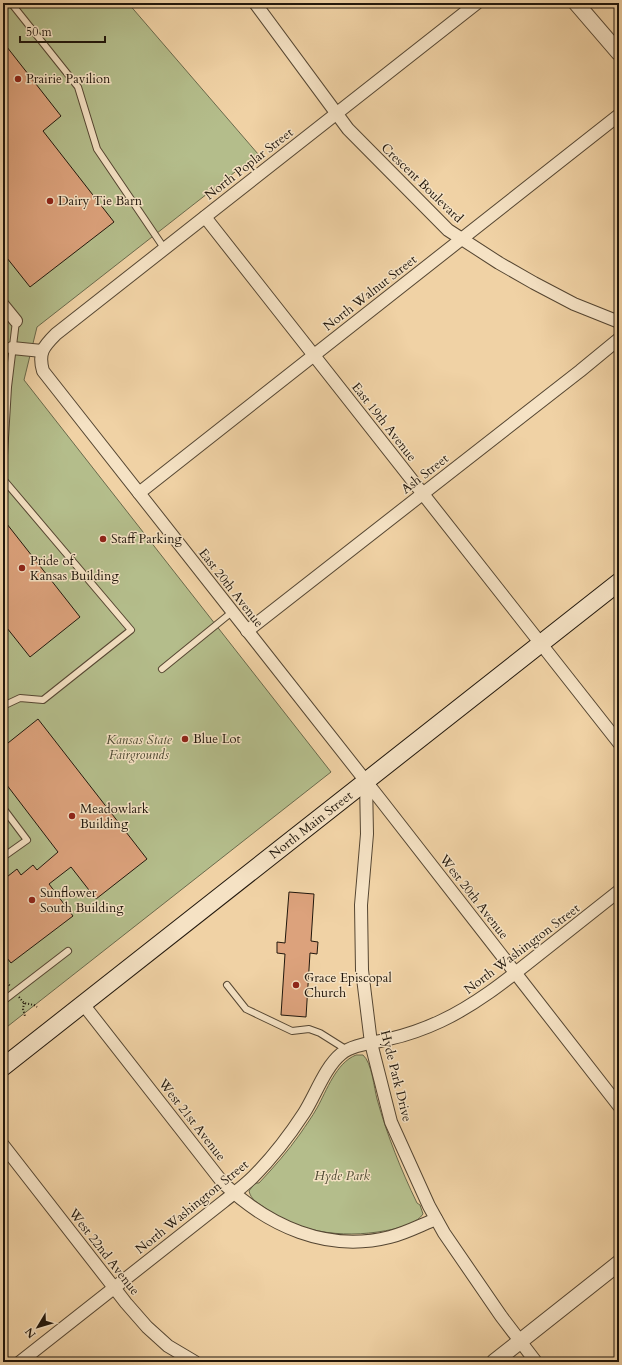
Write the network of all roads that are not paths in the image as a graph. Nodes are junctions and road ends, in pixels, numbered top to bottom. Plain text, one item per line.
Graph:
1 (11, 3) edge
2 (255, 3) edge
3 (477, 3) edge
4 (576, 3) edge
5 (619, 54) edge
6 (337, 113) junction
7 (619, 115) edge
8 (205, 217) junction
9 (461, 239) junction
10 (164, 248) junction
11 (3, 304) edge
12 (16, 321) joint
13 (619, 322) edge
14 (619, 339) edge
15 (12, 348) junction
16 (42, 351) junction
17 (314, 356) junction
18 (3, 472) edge
19 (3, 479) edge
20 (139, 493) junction
21 (423, 494) junction
22 (619, 582) edge
23 (232, 612) junction
24 (247, 632) junction
25 (540, 644) junction
26 (162, 670) dead end
27 (3, 706) edge
28 (619, 743) edge
29 (366, 781) junction
30 (3, 808) edge
31 (3, 857) edge
32 (619, 891) edge
33 (68, 951) dead end
34 (515, 973) junction
35 (227, 985) dead end
36 (3, 1001) edge
37 (83, 1004) junction
38 (371, 1043) junction
39 (346, 1050) junction
40 (3, 1067) edge
41 (619, 1106) edge
42 (3, 1145) edge
43 (234, 1193) junction
44 (436, 1218) junction
45 (619, 1263) edge
46 (114, 1288) junction
47 (520, 1341) junction
48 (20, 1362) edge
49 (195, 1362) edge
50 (494, 1362) edge
51 (536, 1362) edge

1 - 10 lane
2 - 6 street, Crescent Boulevard
3 - 6 street, North Poplar Street
4 - 5 street
6 - 8 street, North Poplar Street
6 - 9 street, Crescent Boulevard
7 - 9 street, North Walnut Street
8 - 10 street, North Poplar Street
8 - 17 street, East 19th Avenue
9 - 13 street, Crescent Boulevard
9 - 17 street, North Walnut Street
10 - 16 street, North Poplar Street
11 - 12 street
12 - 15 lane
14 - 21 street, Ash Street
15 - 16 street
15 - 18 lane
16 - 20 street, East 20th Avenue
17 - 20 street, North Walnut Street
17 - 21 street, East 19th Avenue
19 - 27 lane
20 - 23 street, East 20th Avenue
21 - 24 street, Ash Street
21 - 25 street, East 19th Avenue
22 - 25 main road, North Main Street
23 - 24 street, East 20th Avenue
23 - 26 lane
24 - 29 street, East 20th Avenue
25 - 28 street, East 19th Avenue
25 - 29 main road, North Main Street
29 - 34 street, West 20th Avenue
29 - 37 main road, North Main Street
29 - 38 street, Hyde Park Drive
30 - 31 lane
32 - 34 street, North Washington Street
33 - 36 lane
34 - 38 street, North Washington Street
34 - 41 street, West 20th Avenue
35 - 39 lane
37 - 40 main road, North Main Street
37 - 43 street, West 21st Avenue
38 - 39 street, North Washington Street
38 - 44 street, Hyde Park Drive
39 - 43 street, North Washington Street
42 - 46 street, West 22nd Avenue
43 - 44 street, West 21st Avenue
43 - 46 street, North Washington Street
44 - 47 street, Hyde Park Drive
45 - 47 street
46 - 48 street, North Washington Street
46 - 49 street, West 22nd Avenue
47 - 50 street
47 - 51 street, Hyde Park Drive

